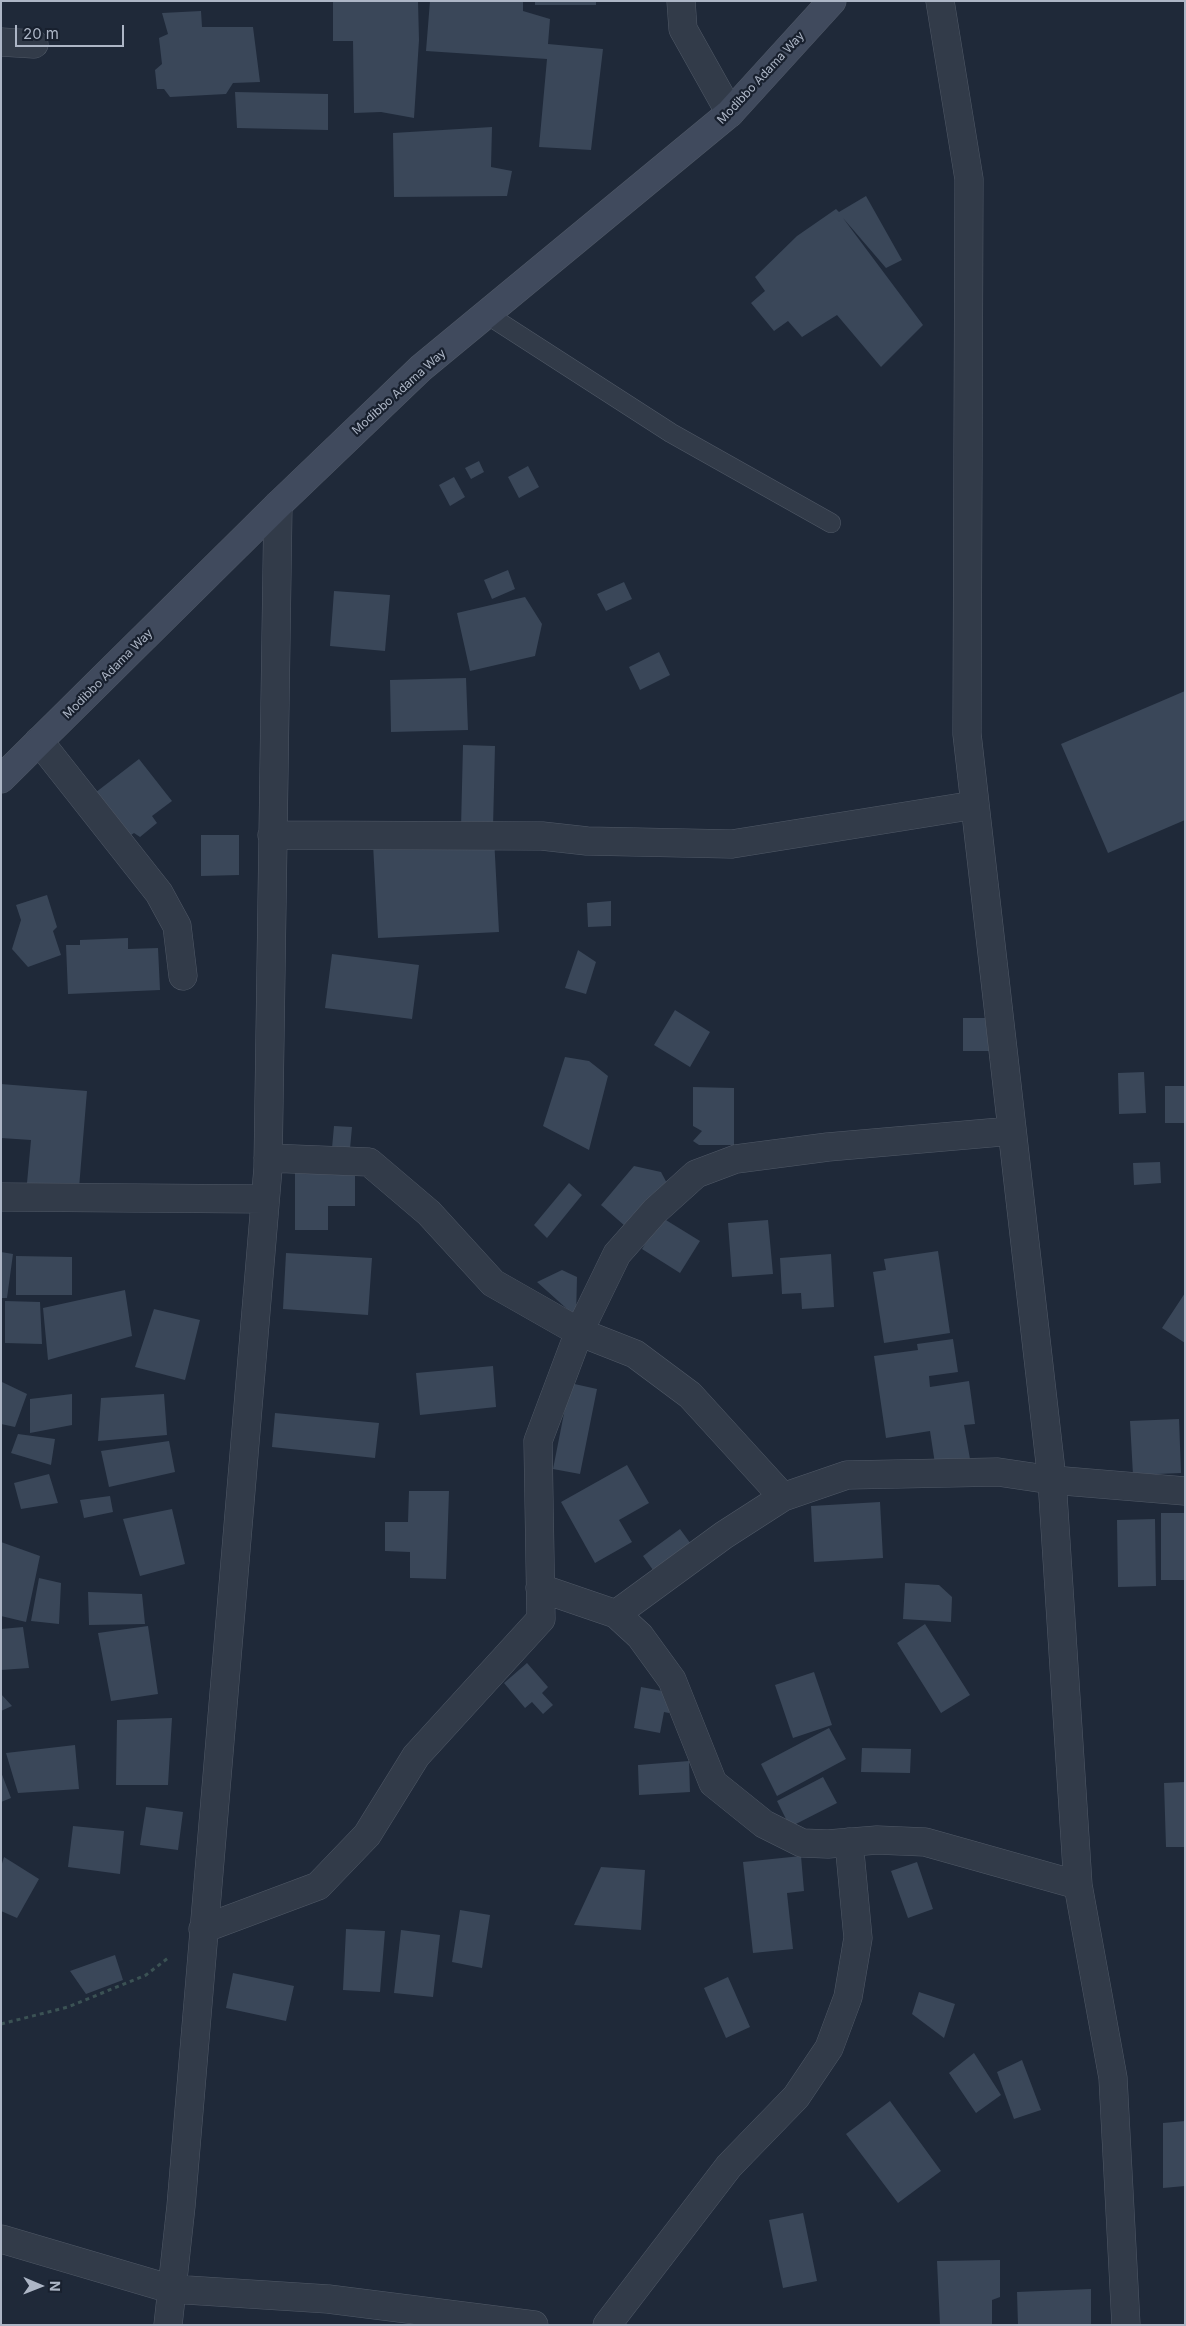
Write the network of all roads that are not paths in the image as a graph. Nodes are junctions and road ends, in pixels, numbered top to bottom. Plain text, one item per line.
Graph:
1 (681, 1) edge
2 (832, 1) edge
3 (940, 1) edge
4 (1, 42) edge
5 (34, 44) dead end
6 (730, 113) junction
7 (488, 315) junction
8 (278, 505) junction
9 (831, 522) dead end
10 (39, 741) junction
11 (1, 779) edge
12 (975, 804) junction
13 (272, 835) junction
14 (184, 976) dead end
15 (1012, 1131) junction
16 (268, 1158) junction
17 (1, 1197) edge
18 (265, 1199) junction
19 (578, 1332) junction
20 (1052, 1480) junction
21 (1185, 1491) edge
22 (783, 1497) junction
23 (540, 1588) junction
24 (616, 1614) junction
25 (848, 1842) junction
26 (1078, 1885) junction
27 (203, 1929) junction
28 (1, 2239) edge
29 (171, 2289) junction
30 (168, 2325) edge
31 (532, 2325) edge
32 (607, 2325) edge
33 (1126, 2325) edge

1 - 6 street
2 - 6 main road, Modibbo Adama Way
3 - 12 street
4 - 5 street
6 - 7 main road, Modibbo Adama Way
7 - 8 main road, Modibbo Adama Way
7 - 9 lane
8 - 10 main road, Modibbo Adama Way
8 - 13 street
10 - 11 main road, Modibbo Adama Way
10 - 14 street
12 - 13 street
12 - 15 street
13 - 16 street
15 - 19 street
15 - 20 street
16 - 18 street
16 - 19 street
17 - 18 street
18 - 27 street
19 - 22 street
19 - 23 street
20 - 21 street
20 - 22 street
20 - 26 street
22 - 24 street
23 - 24 street
23 - 27 street
24 - 25 street
25 - 26 street
25 - 32 street
26 - 33 street
27 - 29 street
28 - 29 street
29 - 30 street
29 - 31 street

